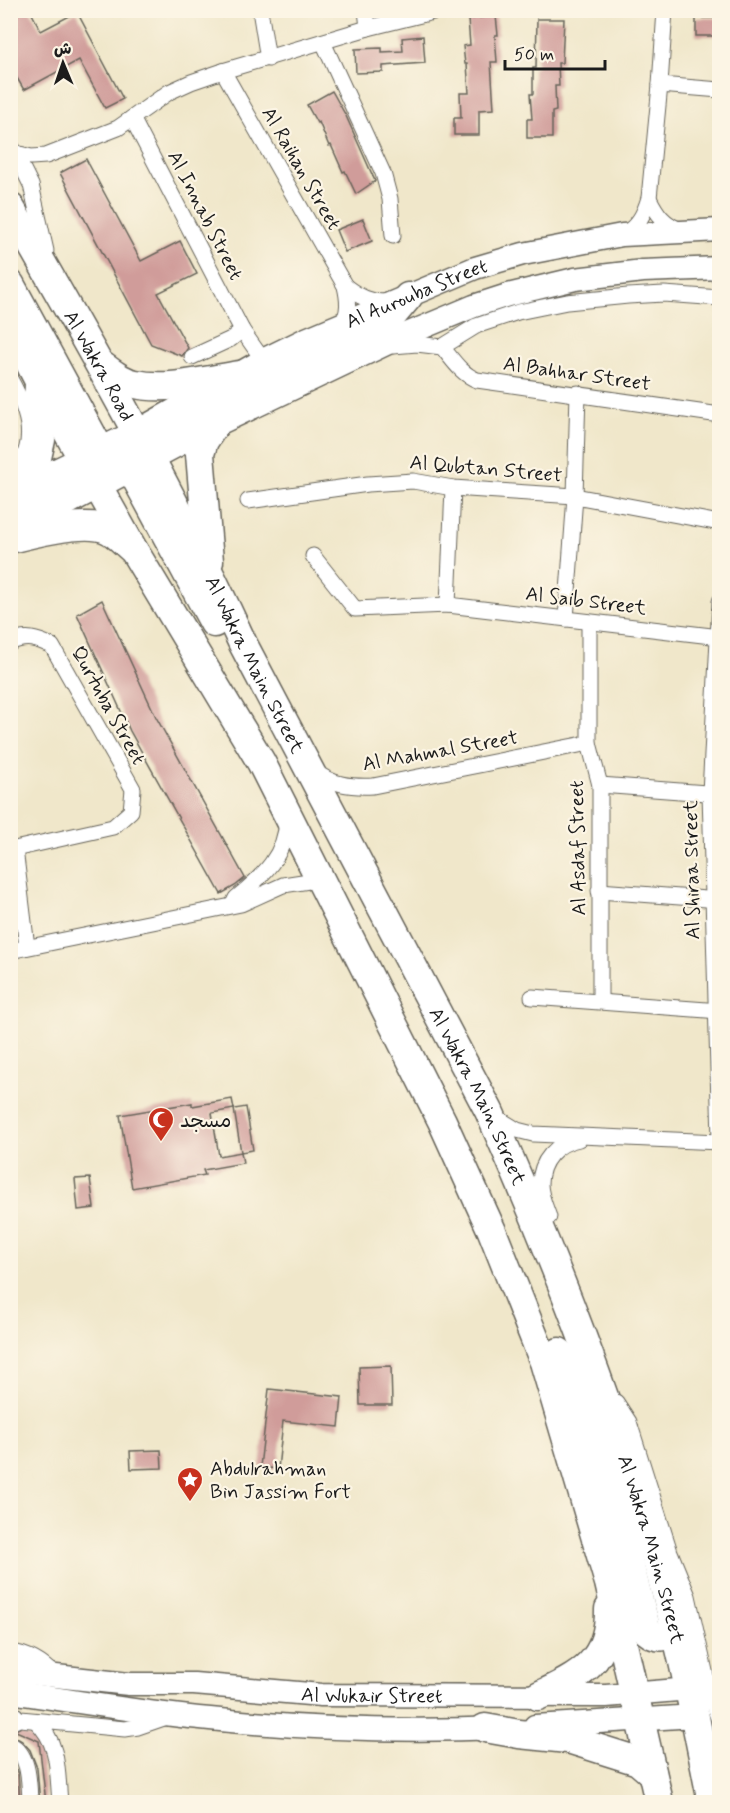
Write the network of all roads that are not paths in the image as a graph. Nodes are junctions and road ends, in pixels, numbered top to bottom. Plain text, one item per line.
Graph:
1 (260, 10) edge
2 (366, 10) edge
3 (441, 10) edge
4 (665, 10) edge
5 (368, 28) junction
6 (323, 42) junction
7 (268, 59) junction
8 (223, 71) junction
9 (660, 85) junction
10 (720, 90) edge
11 (132, 118) junction
12 (13, 150) edge
13 (46, 156) junction
14 (31, 185) junction
15 (649, 198) junction
16 (10, 207) edge
17 (720, 230) edge
18 (684, 231) junction
19 (622, 235) junction
20 (393, 236) dead end
21 (720, 268) edge
22 (10, 284) edge
23 (345, 286) junction
24 (720, 298) edge
25 (63, 299) junction
26 (403, 299) junction
27 (10, 325) edge
28 (341, 325) junction
29 (242, 330) junction
30 (442, 347) junction
31 (369, 352) junction
32 (192, 357) dead end
33 (98, 363) junction
34 (251, 368) junction
35 (10, 379) edge
36 (39, 381) junction
37 (578, 393) junction
38 (720, 415) edge
39 (214, 426) junction
40 (118, 459) junction
41 (18, 483) edge
42 (453, 488) junction
43 (574, 496) junction
44 (248, 501) dead end
45 (10, 518) edge
46 (720, 522) edge
47 (10, 533) edge
48 (10, 539) edge
49 (133, 549) junction
50 (313, 556) dead end
51 (210, 572) junction
52 (720, 601) edge
53 (448, 605) junction
54 (566, 619) junction
55 (589, 622) junction
56 (719, 637) edge
57 (10, 643) edge
58 (589, 742) junction
59 (305, 762) junction
60 (600, 785) junction
61 (715, 793) edge
62 (287, 814) junction
63 (13, 850) edge
64 (322, 882) junction
65 (599, 891) junction
66 (716, 900) edge
67 (233, 904) junction
68 (27, 947) junction
69 (10, 951) edge
70 (532, 997) dead end
71 (600, 1001) junction
72 (718, 1011) edge
73 (467, 1069) junction
74 (489, 1111) junction
75 (442, 1121) junction
76 (590, 1137) junction
77 (720, 1140) edge
78 (581, 1333) junction
79 (601, 1385) junction
80 (609, 1583) junction
81 (675, 1626) junction
82 (10, 1652) edge
83 (10, 1671) edge
84 (56, 1677) junction
85 (172, 1685) junction
86 (10, 1692) edge
87 (538, 1695) junction
88 (637, 1708) junction
89 (702, 1710) edge
90 (172, 1714) junction
91 (11, 1718) edge
92 (209, 1719) junction
93 (36, 1722) junction
94 (74, 1725) junction
95 (485, 1728) junction
96 (10, 1744) edge
97 (55, 1754) junction
98 (652, 1773) junction
99 (30, 1803) edge
100 (60, 1803) edge
101 (659, 1803) edge
102 (712, 1803) edge

1 - 7 street
2 - 5 street
3 - 5 street
4 - 9 street
5 - 6 street
6 - 7 street
6 - 20 street
7 - 8 street
8 - 11 street
8 - 23 street, Al Raihan Street
9 - 10 street
9 - 15 street
11 - 13 street
11 - 29 street, Al Innab Street
12 - 13 street
12 - 14 street, Al Wakra Road
13 - 14 street
14 - 25 street, Al Wakra Road
15 - 18 street
15 - 19 street
16 - 25 highway, Al Wakra Road
17 - 18 street, Al Aurouba Street
18 - 19 street, Al Aurouba Street
19 - 26 street, Al Aurouba Street
21 - 31 street, Al Aurouba Street
22 - 40 highway
23 - 26 street
23 - 28 street, Al Raihan Street
24 - 30 street
25 - 33 highway, Al Wakra Road
26 - 28 street, Al Aurouba Street
26 - 40 highway
27 - 36 highway
28 - 34 street, Al Aurouba Street
29 - 32 street
29 - 34 street, Al Innab Street
30 - 31 street, Al Aurouba Street
30 - 37 street, Al Bahhar Street
31 - 39 street, Al Aurouba Street
33 - 34 highway
33 - 40 highway, Al Wakra Road
34 - 40 street, Al Aurouba Street
35 - 41 street
36 - 40 highway
36 - 41 highway
37 - 38 street, Al Bahhar Street
37 - 43 street
39 - 40 street, Al Aurouba Street
39 - 51 highway
40 - 41 street
40 - 45 highway
40 - 47 street
40 - 49 highway, Al Wakra Main Street
40 - 51 highway, Al Wakra Main Street
40 - 73 highway
42 - 43 street, Al Qubtan Street
42 - 44 street, Al Qubtan Street
42 - 53 street
43 - 46 street, Al Qubtan Street
43 - 54 street
48 - 49 highway
49 - 62 highway, Al Wakra Main Street
50 - 53 street, Al Saib Street
51 - 59 highway, Al Wakra Main Street
52 - 56 street, Al Shiraa Street
53 - 54 street, Al Saib Street
54 - 55 street, Al Saib Street
55 - 56 street, Al Saib Street
55 - 58 street, Al Asdaf Street
56 - 61 street, Al Shiraa Street
57 - 63 street, Qurtuba Street
58 - 59 street, Al Mahmal Street
58 - 60 street, Al Asdaf Street
59 - 73 highway, Al Wakra Main Street
60 - 61 street
60 - 65 street, Al Asdaf Street
61 - 66 street, Al Shiraa Street
62 - 64 highway, Al Wakra Main Street
62 - 67 street
63 - 68 street, Qurtuba Street
64 - 67 street
64 - 75 highway, Al Wakra Main Street
65 - 66 street
65 - 71 street, Al Asdaf Street
66 - 72 street, Al Shiraa Street
67 - 68 street
68 - 69 street
70 - 71 street
71 - 72 street
72 - 77 street, Al Shiraa Street
73 - 74 highway, Al Wakra Main Street
74 - 76 street
74 - 78 highway, Al Wakra Main Street
75 - 80 highway, Al Wakra Main Street
75 - 81 highway
76 - 77 street
76 - 78 street
78 - 79 highway, Al Wakra Main Street
79 - 81 highway, Al Wakra Main Street
79 - 89 street
80 - 87 highway
80 - 88 highway, Al Wakra Main Street
81 - 89 highway, Al Wakra Main Street
82 - 84 street
83 - 84 street, Al Wukair Street
84 - 85 street, Al Wukair Street
85 - 87 street, Al Wukair Street
85 - 92 street
86 - 90 street, Al Wukair Street
87 - 88 street, Al Wukair Street
88 - 89 street, Al Wukair Street
88 - 95 street, Al Wukair Street
88 - 98 highway, Al Wakra Main Street
89 - 102 highway, Al Wakra Main Street
90 - 92 street, Al Wukair Street
90 - 94 street, Al Wukair Street
91 - 93 street, Al Wukair Street
92 - 95 street, Al Wukair Street
93 - 94 street, Al Wukair Street
93 - 97 street
94 - 97 street
95 - 98 highway
96 - 99 street
97 - 100 street
98 - 101 highway, Al Wakra Main Street

